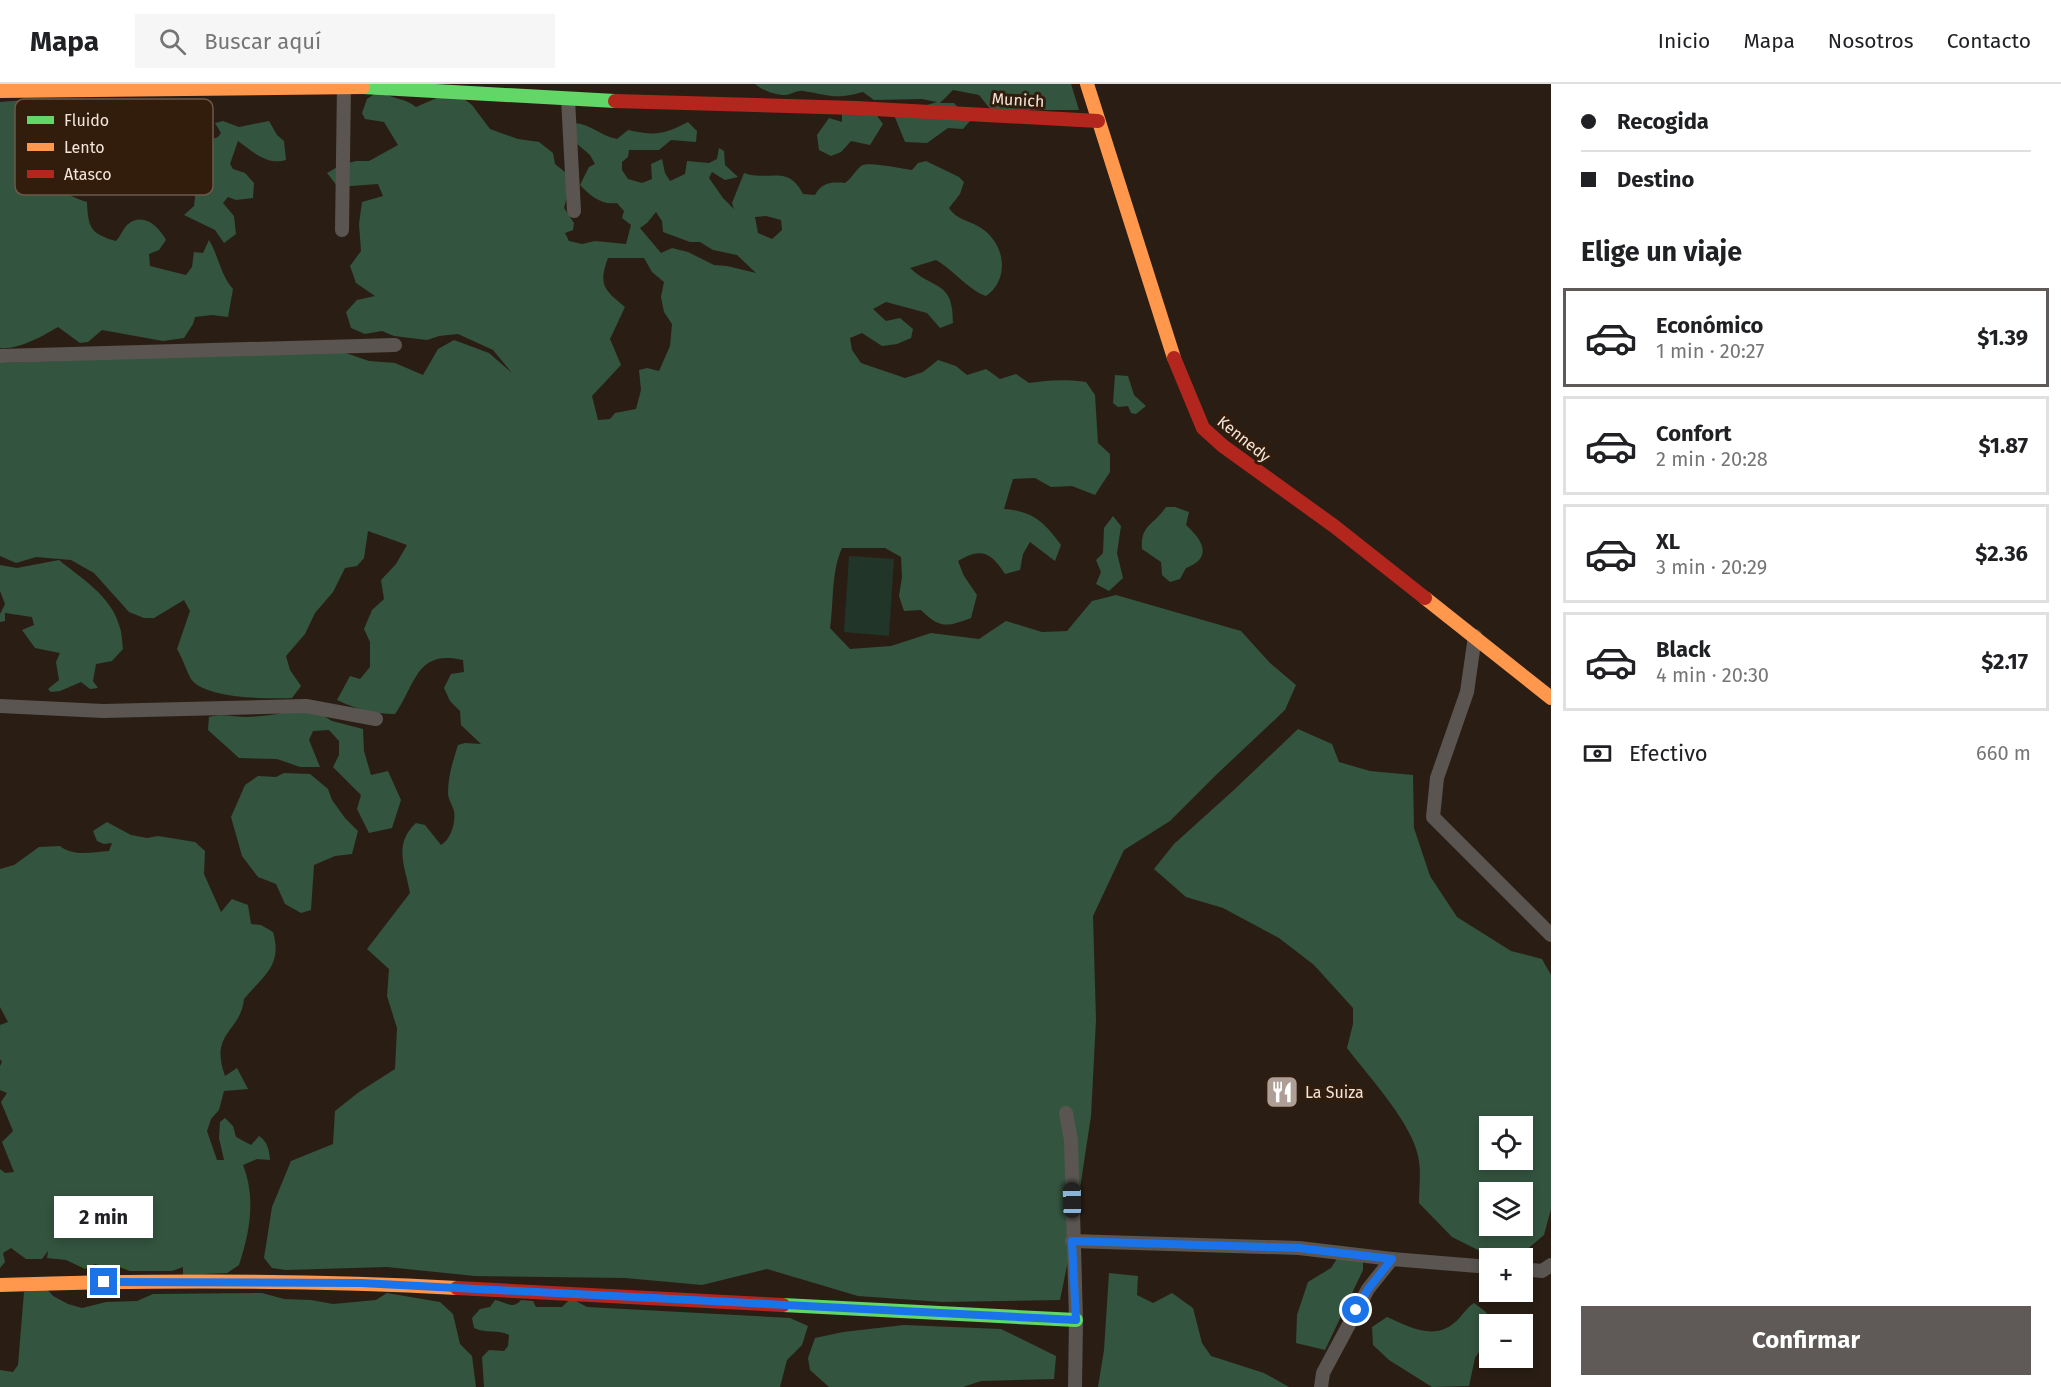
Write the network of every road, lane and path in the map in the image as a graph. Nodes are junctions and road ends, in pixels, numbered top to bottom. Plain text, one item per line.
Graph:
1 (1087, 84) edge
2 (185, 86) edge
3 (344, 86) junction
4 (462, 88) edge
5 (0, 91) edge
6 (568, 99) junction
7 (1098, 121) junction
8 (574, 211) dead end
9 (342, 230) dead end
10 (395, 345) dead end
11 (0, 356) edge
12 (1475, 636) junction
13 (1551, 698) edge
14 (0, 706) edge
15 (376, 719) dead end
16 (1551, 935) edge
17 (1066, 1113) dead end
18 (1072, 1241) junction
19 (1392, 1259) junction
20 (1551, 1265) edge
21 (1479, 1266) edge
22 (1533, 1270) edge
23 (0, 1285) edge
24 (1076, 1320) junction
25 (1075, 1387) edge
26 (1321, 1387) edge

1 - 7 street, Kennedy
2 - 3 street, Munich
2 - 5 street, Munich
3 - 4 street, Munich
3 - 9 street
4 - 6 street, Munich
6 - 7 street, Munich
6 - 8 street
7 - 12 street, Kennedy
10 - 11 street
12 - 13 street, Kennedy
12 - 16 street
14 - 15 street
17 - 18 street
18 - 19 street
18 - 24 street
19 - 21 street
19 - 26 street
20 - 22 street
23 - 24 street
24 - 25 street

